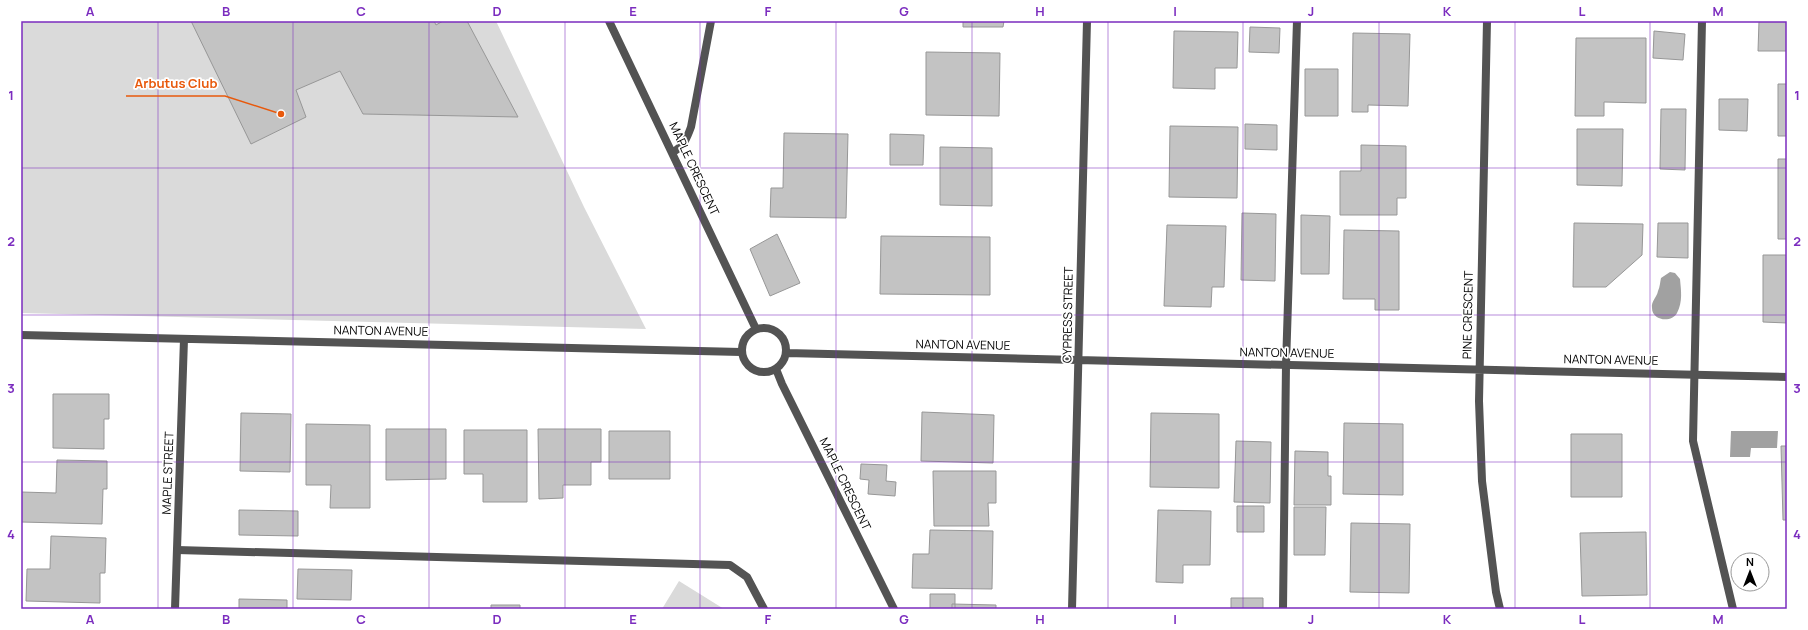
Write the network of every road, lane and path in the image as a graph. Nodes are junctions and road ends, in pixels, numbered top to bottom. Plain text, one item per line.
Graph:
1 (609, 21) edge
2 (711, 21) edge
3 (1087, 21) edge
4 (1297, 21) edge
5 (1487, 21) edge
6 (1702, 21) edge
7 (673, 152) junction
8 (756, 329) junction
9 (21, 334) edge
10 (184, 339) junction
11 (741, 352) junction
12 (786, 353) junction
13 (1078, 360) junction
14 (1286, 365) junction
15 (776, 369) junction
16 (1479, 370) junction
17 (1694, 374) junction
18 (1787, 377) edge
19 (177, 550) junction
20 (175, 609) edge
21 (764, 609) edge
22 (894, 609) edge
23 (1072, 609) edge
24 (1283, 609) edge
25 (1500, 609) edge
26 (1733, 609) edge

1 - 7 street, MAPLE CRESCENT
2 - 7 street
3 - 13 street, CYPRESS STREET
4 - 14 street
5 - 16 street, PINE CRESCENT
6 - 17 street
7 - 8 street, MAPLE CRESCENT
8 - 11 street
8 - 12 street
9 - 10 street, NANTON AVENUE
10 - 11 street, NANTON AVENUE
10 - 19 street, MAPLE STREET
11 - 15 street
12 - 13 street, NANTON AVENUE
12 - 15 street
13 - 14 street, NANTON AVENUE
13 - 23 street, CYPRESS STREET
14 - 16 street, NANTON AVENUE
14 - 24 street
15 - 22 street, MAPLE CRESCENT
16 - 17 street, NANTON AVENUE
16 - 25 street, PINE CRESCENT
17 - 18 street, NANTON AVENUE
17 - 26 street
19 - 20 street, MAPLE STREET
19 - 21 street

